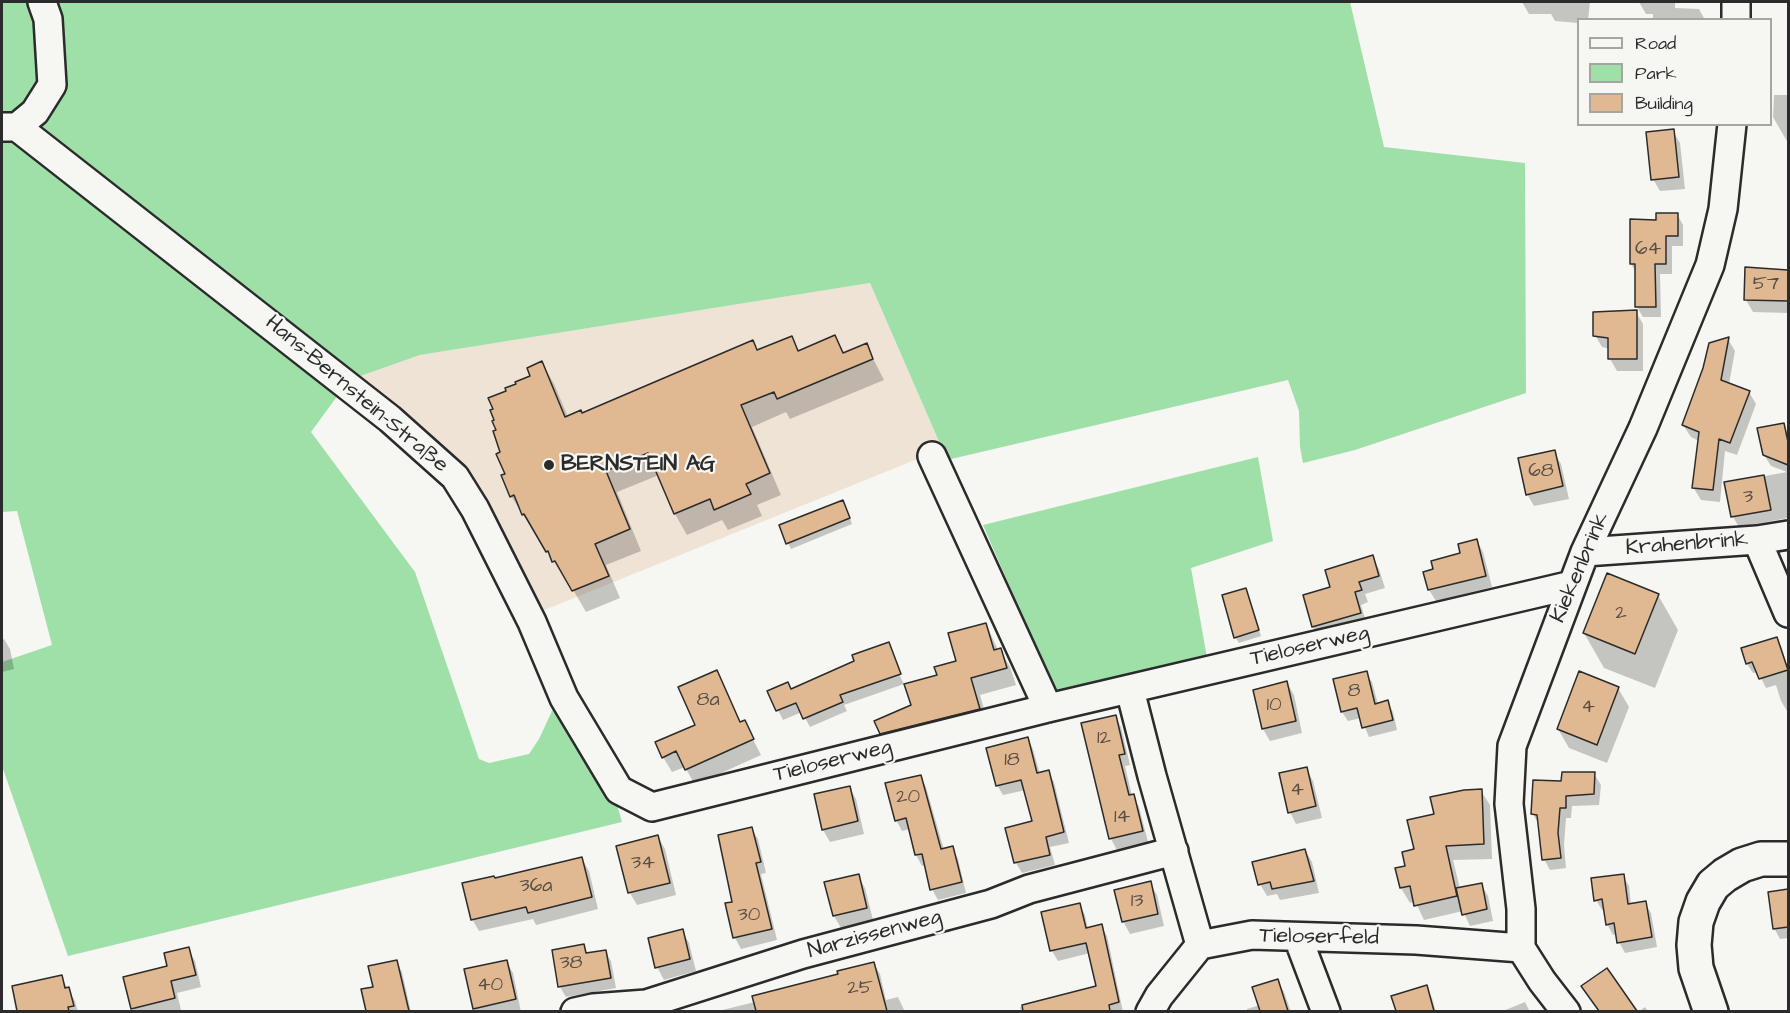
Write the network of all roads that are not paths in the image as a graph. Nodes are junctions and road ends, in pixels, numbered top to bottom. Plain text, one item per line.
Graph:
1 (42, 2) edge
2 (1736, 2) edge
3 (1736, 18) edge
4 (1732, 126) edge
5 (9, 127) edge
6 (932, 456) dead end
7 (1788, 535) edge
8 (1757, 540) junction
9 (1585, 552) junction
10 (1572, 585) junction
11 (1788, 612) edge
12 (1130, 690) junction
13 (1048, 708) junction
14 (652, 807) joint
15 (1174, 851) junction
16 (1788, 859) edge
17 (1298, 938) junction
18 (1200, 945) junction
19 (1521, 948) junction
20 (647, 1008) edge
21 (575, 1011) edge
22 (1149, 1011) edge
23 (1326, 1011) edge
24 (1566, 1011) edge
25 (1711, 1011) edge

1 - 5 street
2 - 3 street
4 - 9 street, Kiekenbrink
5 - 14 street, Hans-Bernstein-Straße
6 - 13 street
7 - 8 street, Krahenbrink
8 - 9 street, Krahenbrink
8 - 11 street
9 - 10 street, Kiekenbrink
10 - 12 street, Tieloserweg
10 - 19 street, Kiekenbrink
12 - 13 street, Tieloserweg
12 - 15 street
13 - 14 street, Tieloserweg
15 - 18 street
15 - 20 street, Narzissenweg
16 - 25 main road
17 - 18 street, Tieloserfeld
17 - 19 street, Tieloserfeld
17 - 23 street
18 - 22 street
19 - 24 street
20 - 21 street, Narzissenweg

